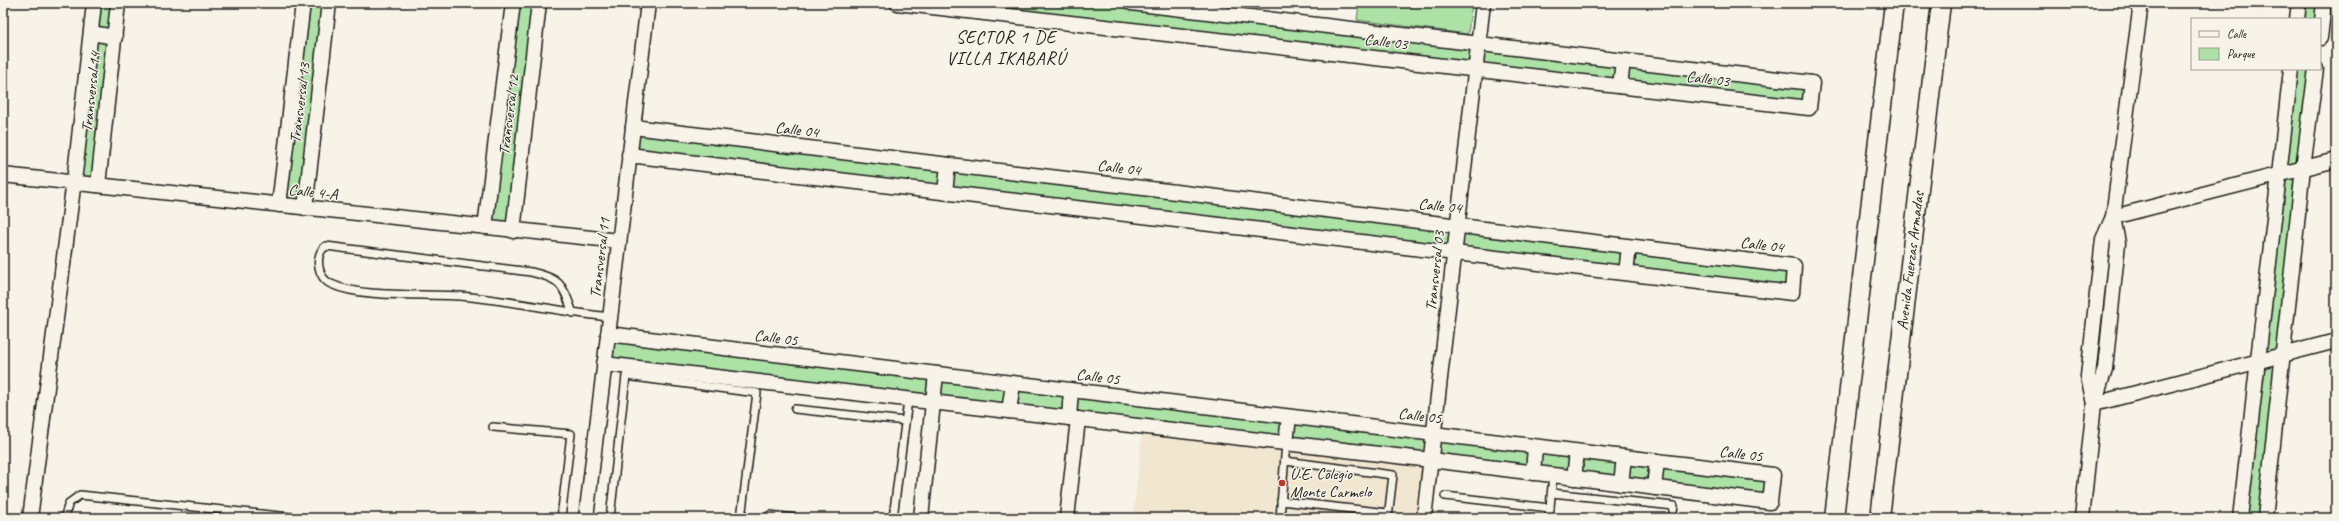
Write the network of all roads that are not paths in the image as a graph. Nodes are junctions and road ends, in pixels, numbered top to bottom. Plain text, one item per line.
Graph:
1 (94, 3) edge
2 (118, 3) edge
3 (303, 3) edge
4 (329, 3) edge
5 (513, 3) edge
6 (539, 3) edge
7 (648, 3) edge
8 (897, 3) edge
9 (1131, 3) edge
10 (1483, 3) edge
11 (1894, 3) edge
12 (1941, 3) edge
13 (2141, 3) edge
14 (2299, 3) edge
15 (2324, 3) edge
16 (979, 8) edge
17 (2297, 18) edge
18 (2321, 29) edge
19 (91, 33) junction
20 (115, 37) junction
21 (1478, 44) junction
22 (1623, 61) junction
23 (1475, 70) junction
24 (2291, 70) edge
25 (2316, 70) edge
26 (1620, 86) junction
27 (633, 127) junction
28 (629, 155) junction
29 (2336, 160) edge
30 (948, 165) junction
31 (2303, 168) junction
32 (3, 175) edge
33 (2278, 175) junction
34 (73, 182) junction
35 (98, 185) junction
36 (945, 192) junction
37 (279, 205) junction
38 (305, 208) junction
39 (2113, 217) junction
40 (1458, 225) junction
41 (485, 228) junction
42 (513, 231) junction
43 (619, 241) junction
44 (1629, 247) junction
45 (1455, 254) junction
46 (1626, 273) junction
47 (573, 313) junction
48 (610, 317) junction
49 (608, 334) junction
50 (2336, 341) edge
51 (2284, 354) junction
52 (2256, 362) junction
53 (604, 364) junction
54 (936, 374) junction
55 (1012, 384) junction
56 (1071, 391) junction
57 (908, 400) junction
58 (932, 402) junction
59 (2094, 404) junction
60 (795, 409) dead end
61 (1009, 411) junction
62 (1289, 417) junction
63 (1073, 419) junction
64 (905, 421) junction
65 (493, 426) dead end
66 (1434, 435) junction
67 (1286, 443) junction
68 (1535, 447) junction
69 (1577, 452) junction
70 (1624, 457) junction
71 (1431, 460) junction
72 (1285, 461) junction
73 (1657, 461) junction
74 (1533, 473) junction
75 (1553, 475) junction
76 (1574, 478) junction
77 (1621, 484) junction
78 (1654, 488) junction
79 (1552, 493) junction
80 (1445, 496) dead end
81 (1281, 501) junction
82 (1550, 508) junction
83 (770, 515) dead end
84 (1388, 515) edge
85 (30, 518) edge
86 (64, 518) edge
87 (300, 518) edge
88 (561, 518) edge
89 (586, 518) edge
90 (610, 518) edge
91 (741, 518) edge
92 (795, 518) edge
93 (893, 518) edge
94 (921, 518) edge
95 (1067, 518) edge
96 (1280, 518) edge
97 (1424, 518) edge
98 (1549, 518) edge
99 (1672, 518) edge
100 (1834, 518) edge
101 (1880, 518) edge
102 (2082, 518) edge
103 (2240, 518) edge
104 (2265, 518) edge

1 - 19 street, Transversal 14
2 - 20 street, Transversal 14
3 - 37 street, Transversal 13
4 - 38 street, Transversal 13
5 - 41 street, Transversal 12
6 - 42 street, Transversal 12
7 - 27 street, Transversal 11
8 - 16 street, Calle 03
9 - 21 street, Calle 03
10 - 21 street, Transversal 03
11 - 100 street
12 - 101 street, Avenida Fuerzas Armadas
13 - 39 street
14 - 17 street
15 - 18 street
16 - 23 street, Calle 03
19 - 20 street
19 - 34 street, Transversal 14
20 - 35 street, Transversal 14
21 - 22 street, Calle 03
21 - 23 street, Transversal 03
22 - 26 street
22 - 26 street, Calle 03
23 - 26 street, Calle 03
23 - 40 street, Transversal 03
24 - 33 street
25 - 31 street
27 - 28 street, Transversal 11
27 - 30 street, Calle 04
28 - 36 street, Calle 04
28 - 43 street, Transversal 11
29 - 31 street
30 - 36 street
30 - 40 street, Calle 04
31 - 33 street
31 - 51 street
32 - 34 street, Calle 4-A
33 - 39 street
33 - 52 street
34 - 35 street, Calle 4-A
34 - 85 street, Transversal 14
35 - 37 street, Calle 4-A
36 - 45 street, Calle 04
37 - 38 street, Calle 4-A
38 - 41 street, Calle 4-A
39 - 59 street
40 - 44 street, Calle 04
40 - 45 street, Transversal 03
41 - 42 street, Calle 4-A
42 - 43 street, Calle 4-A
43 - 48 street, Transversal 11
44 - 46 street
44 - 46 street, Calle 04
45 - 46 street, Calle 04
45 - 66 street, Transversal 03
47 - 47 lane
47 - 48 lane
48 - 49 street, Transversal 11
49 - 53 street, Transversal 11
49 - 54 street, Calle 05
50 - 51 street
51 - 52 street
51 - 104 street
52 - 59 street
52 - 103 street
53 - 57 street, Calle 05
53 - 89 street, Transversal 11
54 - 55 street, Calle 05
54 - 58 street
55 - 56 street, Calle 05
55 - 61 street
56 - 62 street, Calle 05
56 - 63 street
57 - 58 street, Calle 05
57 - 64 lane
58 - 61 street, Calle 05
58 - 94 street
59 - 102 street
60 - 64 lane
61 - 63 street, Calle 05
62 - 66 street, Calle 05
62 - 67 street
63 - 67 street, Calle 05
63 - 95 street
64 - 93 lane
65 - 88 lane
66 - 68 street, Calle 05
66 - 71 street, Transversal 03
67 - 71 street, Calle 05
67 - 72 lane
68 - 69 street, Calle 05
68 - 74 street
69 - 70 street, Calle 05
69 - 76 street
70 - 73 street, Calle 05
70 - 77 street
71 - 74 street, Calle 05
71 - 97 street, Transversal 03
72 - 81 lane
72 - 84 lane
73 - 78 street
73 - 78 street, Calle 05
74 - 75 street, Calle 05
75 - 76 street, Calle 05
75 - 79 lane
76 - 77 street, Calle 05
77 - 78 street, Calle 05
79 - 82 lane
79 - 99 lane
80 - 82 lane
81 - 84 lane
81 - 96 lane
82 - 98 lane
83 - 92 lane
86 - 87 lane
90 - 91 lane

